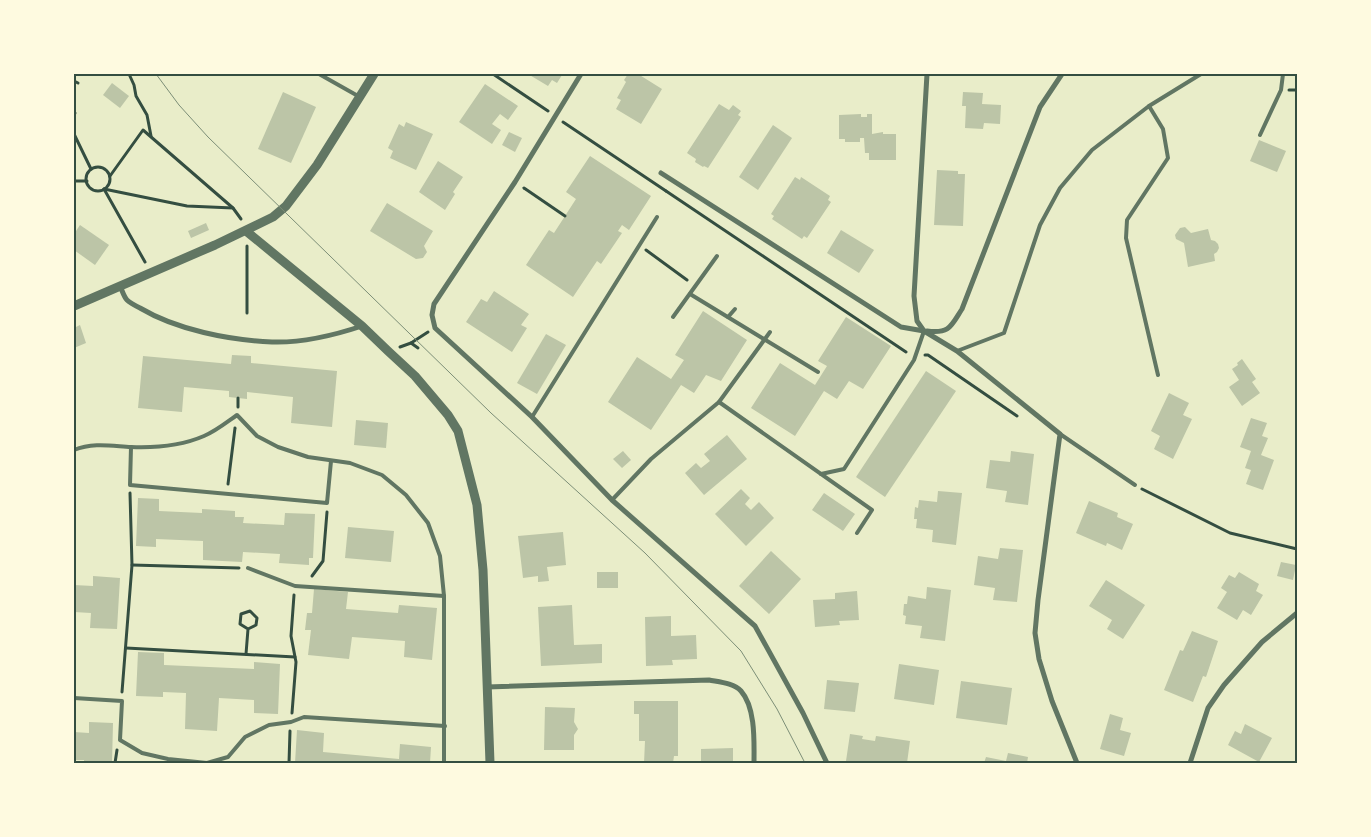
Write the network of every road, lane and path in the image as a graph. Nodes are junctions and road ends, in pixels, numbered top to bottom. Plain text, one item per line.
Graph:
1 (129, 74) edge
2 (319, 74) edge
3 (374, 74) edge
4 (493, 74) edge
5 (580, 74) edge
6 (927, 74) edge
7 (1062, 74) edge
8 (1201, 74) edge
9 (1283, 74) edge
10 (74, 81) edge
11 (78, 83) dead end
12 (360, 98) junction
13 (1149, 106) junction
14 (554, 116) junction
15 (74, 134) edge
16 (1260, 135) dead end
17 (151, 136) junction
18 (91, 169) junction
19 (660, 173) dead end
20 (110, 176) junction
21 (672, 180) junction
22 (74, 181) edge
23 (87, 181) junction
24 (515, 182) junction
25 (104, 189) junction
26 (666, 191) junction
27 (234, 208) junction
28 (565, 216) dead end
29 (656, 217) dead end
30 (246, 231) junction
31 (640, 245) junction
32 (717, 256) dead end
33 (247, 260) dead end
34 (150, 274) junction
35 (120, 286) junction
36 (695, 287) junction
37 (690, 294) junction
38 (74, 306) edge
39 (736, 309) dead end
40 (247, 313) dead end
41 (728, 317) junction
42 (673, 318) dead end
43 (362, 326) junction
44 (435, 328) junction
45 (924, 331) junction
46 (770, 332) dead end
47 (765, 340) junction
48 (411, 343) junction
49 (418, 348) dead end
50 (388, 351) junction
51 (957, 351) junction
52 (909, 353) dead end
53 (928, 355) dead end
54 (818, 372) dead end
55 (1158, 375) dead end
56 (719, 402) junction
57 (237, 415) junction
58 (532, 417) junction
59 (1021, 418) dead end
60 (1060, 434) junction
61 (131, 447) junction
62 (74, 450) edge
63 (331, 461) junction
64 (821, 474) junction
65 (229, 480) dead end
66 (130, 485) junction
67 (1135, 485) joint
68 (612, 500) junction
69 (327, 503) junction
70 (857, 534) dead end
71 (1297, 549) edge
72 (132, 565) junction
73 (229, 568) dead end
74 (248, 568) dead end
75 (295, 586) junction
76 (444, 596) junction
77 (1297, 614) edge
78 (248, 629) junction
79 (126, 648) junction
80 (246, 654) junction
81 (295, 657) junction
82 (487, 687) junction
83 (74, 698) edge
84 (122, 702) junction
85 (291, 722) junction
86 (445, 726) junction
87 (288, 763) edge
88 (444, 763) edge
89 (490, 763) edge
90 (754, 763) edge
91 (827, 763) edge
92 (1077, 763) edge
93 (1190, 763) edge

1 - 17 path
2 - 12 lane
3 - 12 street
4 - 14 path
5 - 14 street
6 - 45 street
7 - 45 street
8 - 13 lane
9 - 16 lane
10 - 11 path
12 - 30 street
13 - 51 lane
13 - 55 lane
14 - 24 street
14 - 26 path
15 - 18 path
17 - 20 path
17 - 27 path
18 - 20 path
18 - 23 path
19 - 21 street
20 - 25 path
21 - 26 path
21 - 45 street
22 - 23 path
23 - 25 path
24 - 28 path
24 - 44 street
25 - 27 path
25 - 34 path
26 - 52 path
27 - 30 path
29 - 31 lane
30 - 34 street
30 - 43 street
31 - 36 path
31 - 58 lane
32 - 36 lane
33 - 40 path
34 - 35 street
35 - 38 street
35 - 43 street
36 - 37 lane
37 - 41 lane
37 - 42 lane
39 - 41 lane
41 - 47 lane
43 - 50 street
44 - 48 path
44 - 58 street
45 - 51 street
45 - 64 lane
46 - 47 lane
47 - 54 lane
47 - 56 lane
48 - 49 path
48 - 50 path
50 - 82 street
51 - 60 street
53 - 59 path
56 - 64 lane
56 - 68 lane
57 - 61 lane
57 - 63 lane
57 - 65 path
58 - 68 street
60 - 67 lane
60 - 92 street
61 - 62 lane
61 - 66 lane
63 - 69 lane
63 - 76 lane
64 - 70 lane
66 - 69 lane
66 - 72 path
67 - 71 path
68 - 91 street
69 - 75 path
72 - 73 path
72 - 79 path
74 - 75 lane
75 - 76 lane
75 - 81 path
76 - 86 lane
77 - 93 street
78 - 78 path
78 - 80 path
79 - 80 path
79 - 84 path
80 - 81 path
81 - 85 path
82 - 89 street
82 - 90 street
83 - 84 lane
84 - 85 lane
85 - 86 lane
85 - 87 path
86 - 88 lane

